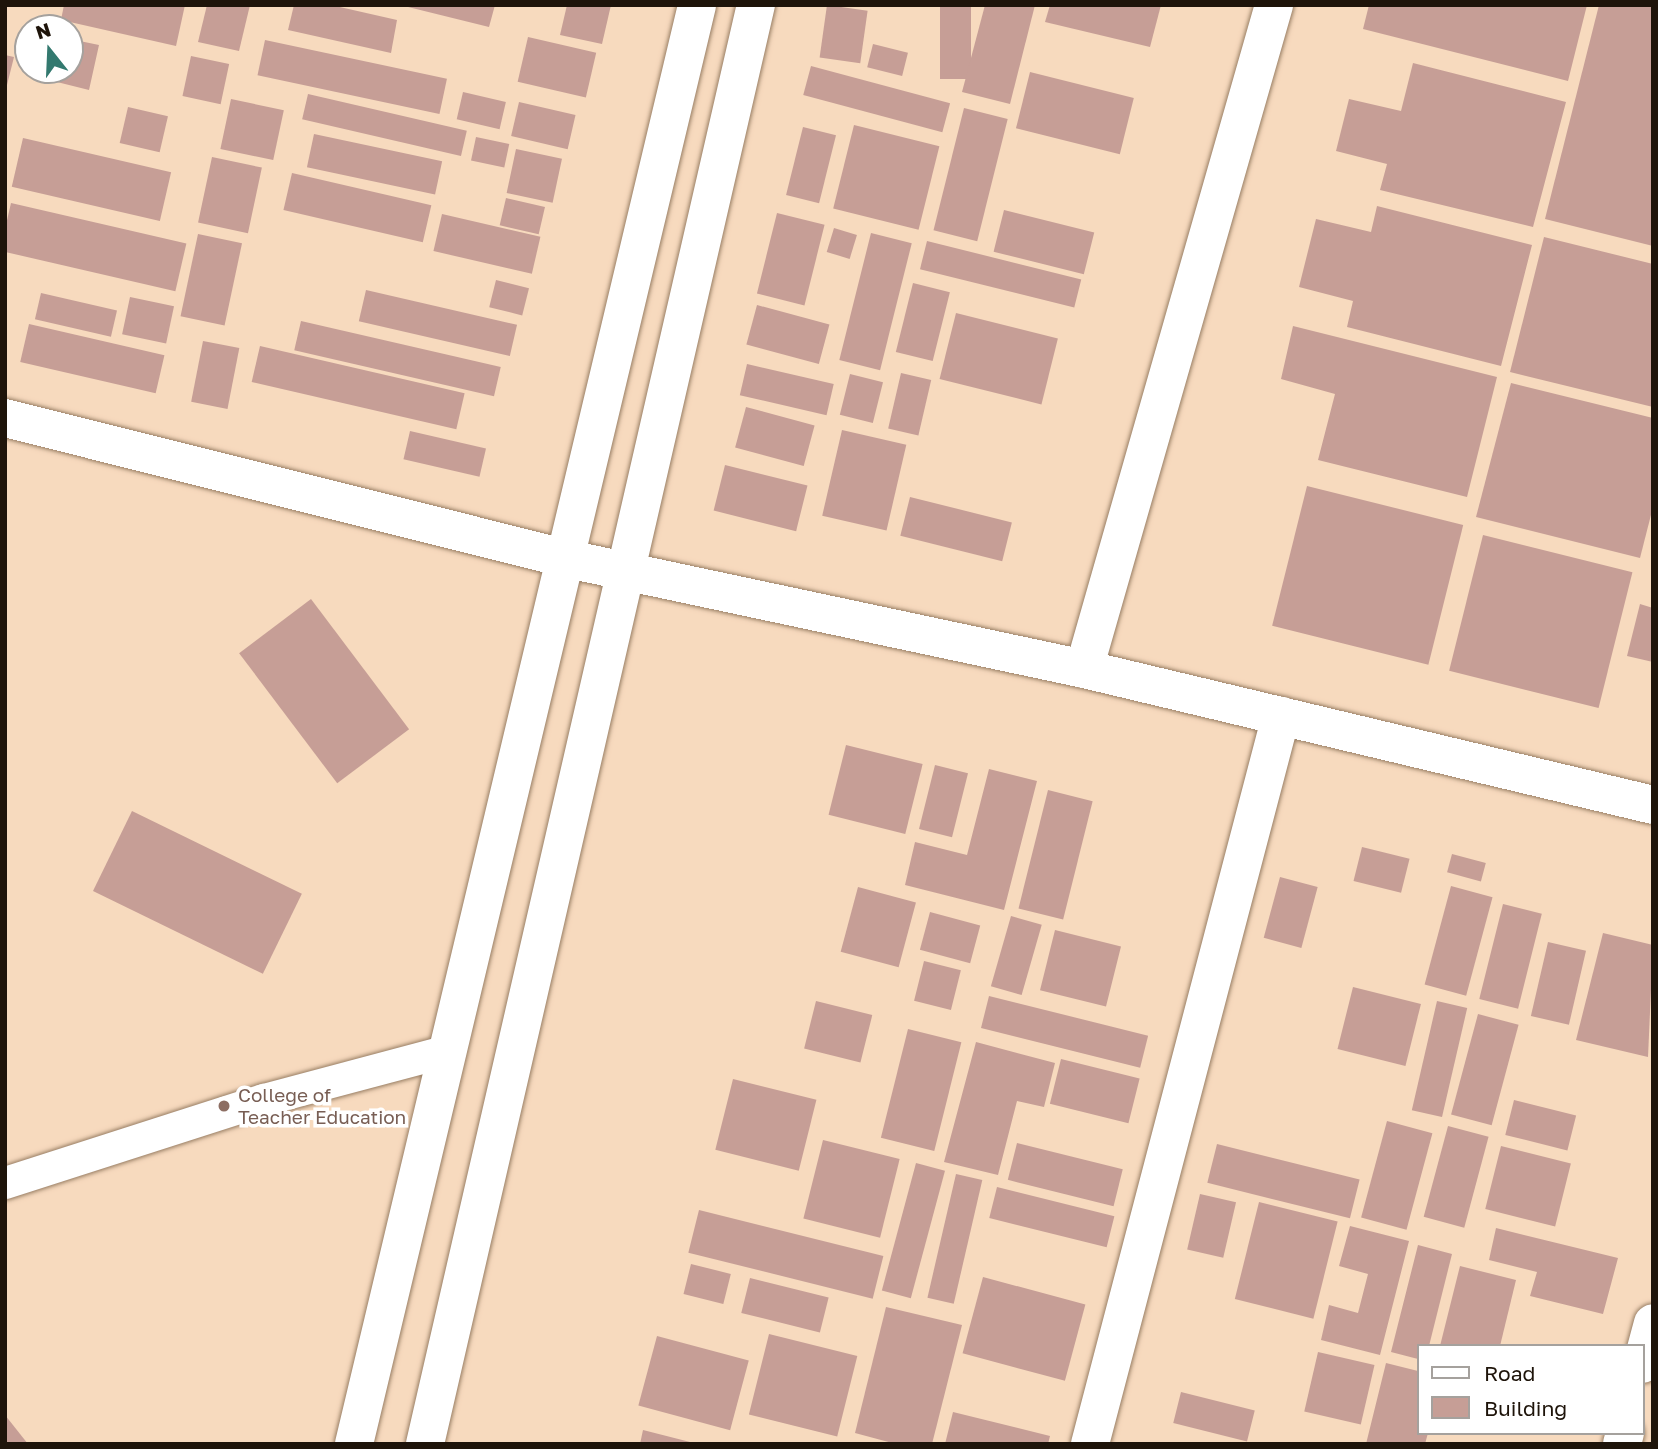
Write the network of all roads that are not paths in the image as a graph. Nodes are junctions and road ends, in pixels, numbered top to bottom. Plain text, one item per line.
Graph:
1 (697, 5) edge
2 (756, 5) edge
3 (1274, 5) edge
4 (5, 418) edge
5 (568, 559) junction
6 (626, 568) junction
7 (1084, 669) junction
8 (1281, 716) junction
9 (1653, 805) edge
10 (448, 1051) junction
11 (5, 1184) edge
12 (1653, 1323) edge
13 (1644, 1357) edge
14 (354, 1444) edge
15 (425, 1444) edge
16 (1090, 1444) edge

1 - 5 street
2 - 6 street
3 - 7 street
4 - 5 street
5 - 6 street
5 - 10 street
6 - 7 street
6 - 15 street
7 - 8 street
8 - 9 street
8 - 16 street
10 - 11 lane
10 - 14 street
12 - 13 street

